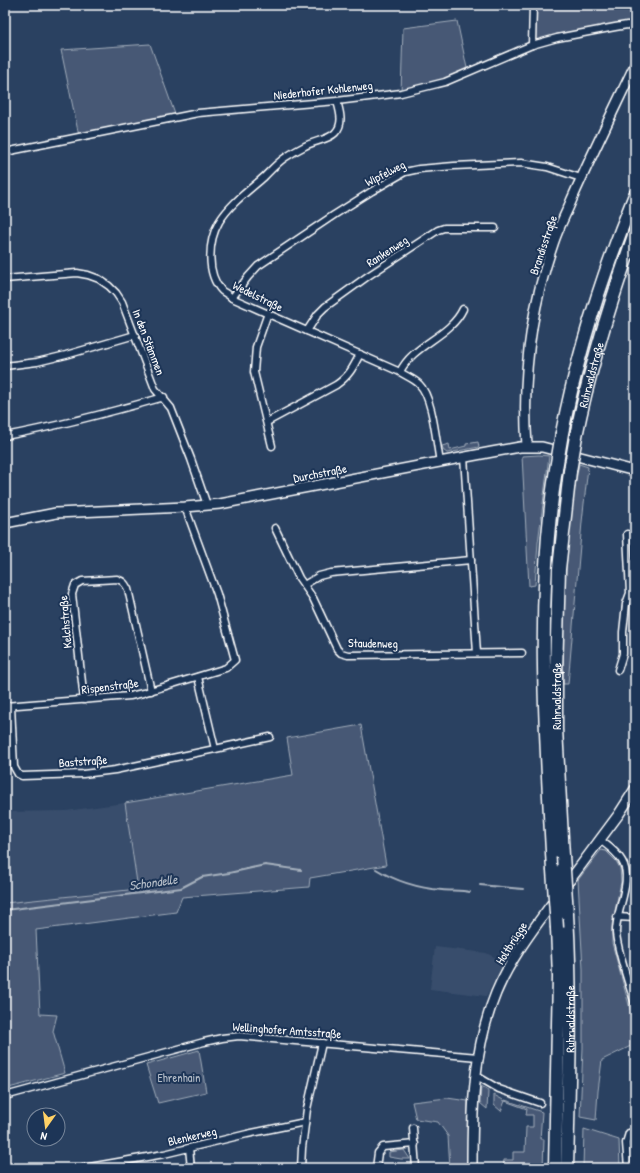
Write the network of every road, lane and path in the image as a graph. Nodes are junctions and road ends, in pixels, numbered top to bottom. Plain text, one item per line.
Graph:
1 (533, 5) edge
2 (635, 26) edge
3 (532, 45) junction
4 (635, 64) edge
5 (337, 102) junction
6 (5, 152) edge
7 (581, 178) junction
8 (635, 194) edge
9 (495, 228) dead end
10 (635, 233) edge
11 (5, 279) edge
12 (232, 298) junction
13 (464, 309) dead end
14 (268, 313) junction
15 (307, 331) junction
16 (135, 335) junction
17 (360, 354) junction
18 (5, 366) edge
19 (400, 372) junction
20 (164, 397) junction
21 (267, 422) junction
22 (5, 436) edge
23 (272, 446) dead end
24 (527, 446) junction
25 (464, 457) junction
26 (440, 462) junction
27 (635, 471) edge
28 (206, 505) junction
29 (185, 507) junction
30 (5, 522) edge
31 (275, 528) dead end
32 (628, 534) dead end
33 (471, 560) junction
34 (304, 585) junction
35 (633, 593) edge
36 (477, 653) junction
37 (522, 653) dead end
38 (618, 670) dead end
39 (198, 677) junction
40 (151, 691) junction
41 (84, 700) junction
42 (8, 706) edge
43 (270, 737) dead end
44 (215, 749) junction
45 (635, 789) edge
46 (600, 840) junction
47 (617, 917) junction
48 (635, 918) edge
49 (633, 988) edge
50 (635, 1004) edge
51 (322, 1043) junction
52 (478, 1057) junction
53 (475, 1075) junction
54 (5, 1096) edge
55 (540, 1103) dead end
56 (305, 1122) junction
57 (413, 1128) dead end
58 (635, 1132) edge
59 (415, 1144) junction
60 (189, 1148) junction
61 (558, 1167) edge
62 (84, 1168) edge
63 (191, 1168) edge
64 (301, 1168) edge
65 (376, 1168) edge
66 (416, 1168) edge
67 (472, 1168) edge
68 (628, 1168) edge

1 - 3 street
2 - 3 street, Niederhofer Kohlenweg
3 - 5 street, Niederhofer Kohlenweg
4 - 7 street, Brandisstraße
5 - 6 street, Niederhofer Kohlenweg
5 - 12 street, Wedelstraße
7 - 12 street, Wipfelweg
7 - 24 street, Brandisstraße
8 - 61 highway, Ruhrwaldstraße, bridge
9 - 15 street, Rankenweg
10 - 61 highway, Ruhrwaldstraße, bridge
11 - 16 street, In den Stämmen
12 - 14 street, Wedelstraße
13 - 19 street
14 - 15 street, Wedelstraße
14 - 21 street
15 - 17 street, Wedelstraße
16 - 18 street
16 - 20 street, In den Stämmen
17 - 19 street, Wedelstraße
17 - 21 street
19 - 26 street, Wedelstraße
20 - 22 street
20 - 28 street, In den Stämmen
21 - 23 street
24 - 25 street, Durchstraße
24 - 27 street, Durchstraße
25 - 26 street, Durchstraße
25 - 33 street
26 - 28 street, Durchstraße
28 - 29 street, Durchstraße
29 - 30 street, Durchstraße
29 - 39 street, Rispenstraße
31 - 34 street, Staudenweg
32 - 35 street
33 - 34 street
33 - 36 street
34 - 36 street, Staudenweg
35 - 38 street
36 - 37 street, Staudenweg
39 - 40 street, Rispenstraße
39 - 44 street
40 - 41 street, Rispenstraße
40 - 41 street, Kelchstraße
41 - 42 street, Rispenstraße
42 - 44 street, Baststraße
43 - 44 street, Baststraße
45 - 46 street, Holtbrügge
46 - 47 street
46 - 52 street, Holtbrügge
47 - 48 street
47 - 49 street
49 - 50 street
51 - 52 street, Wellinghofer Amtsstraße
51 - 54 street, Wellinghofer Amtsstraße
51 - 56 street
52 - 53 street, Holtbrügge
53 - 55 street
53 - 67 street, Holtbrügge
56 - 60 street, Blenkerweg
56 - 64 street
57 - 59 street
58 - 68 street
59 - 65 street
59 - 66 street
60 - 62 street, Blenkerweg
60 - 63 street

